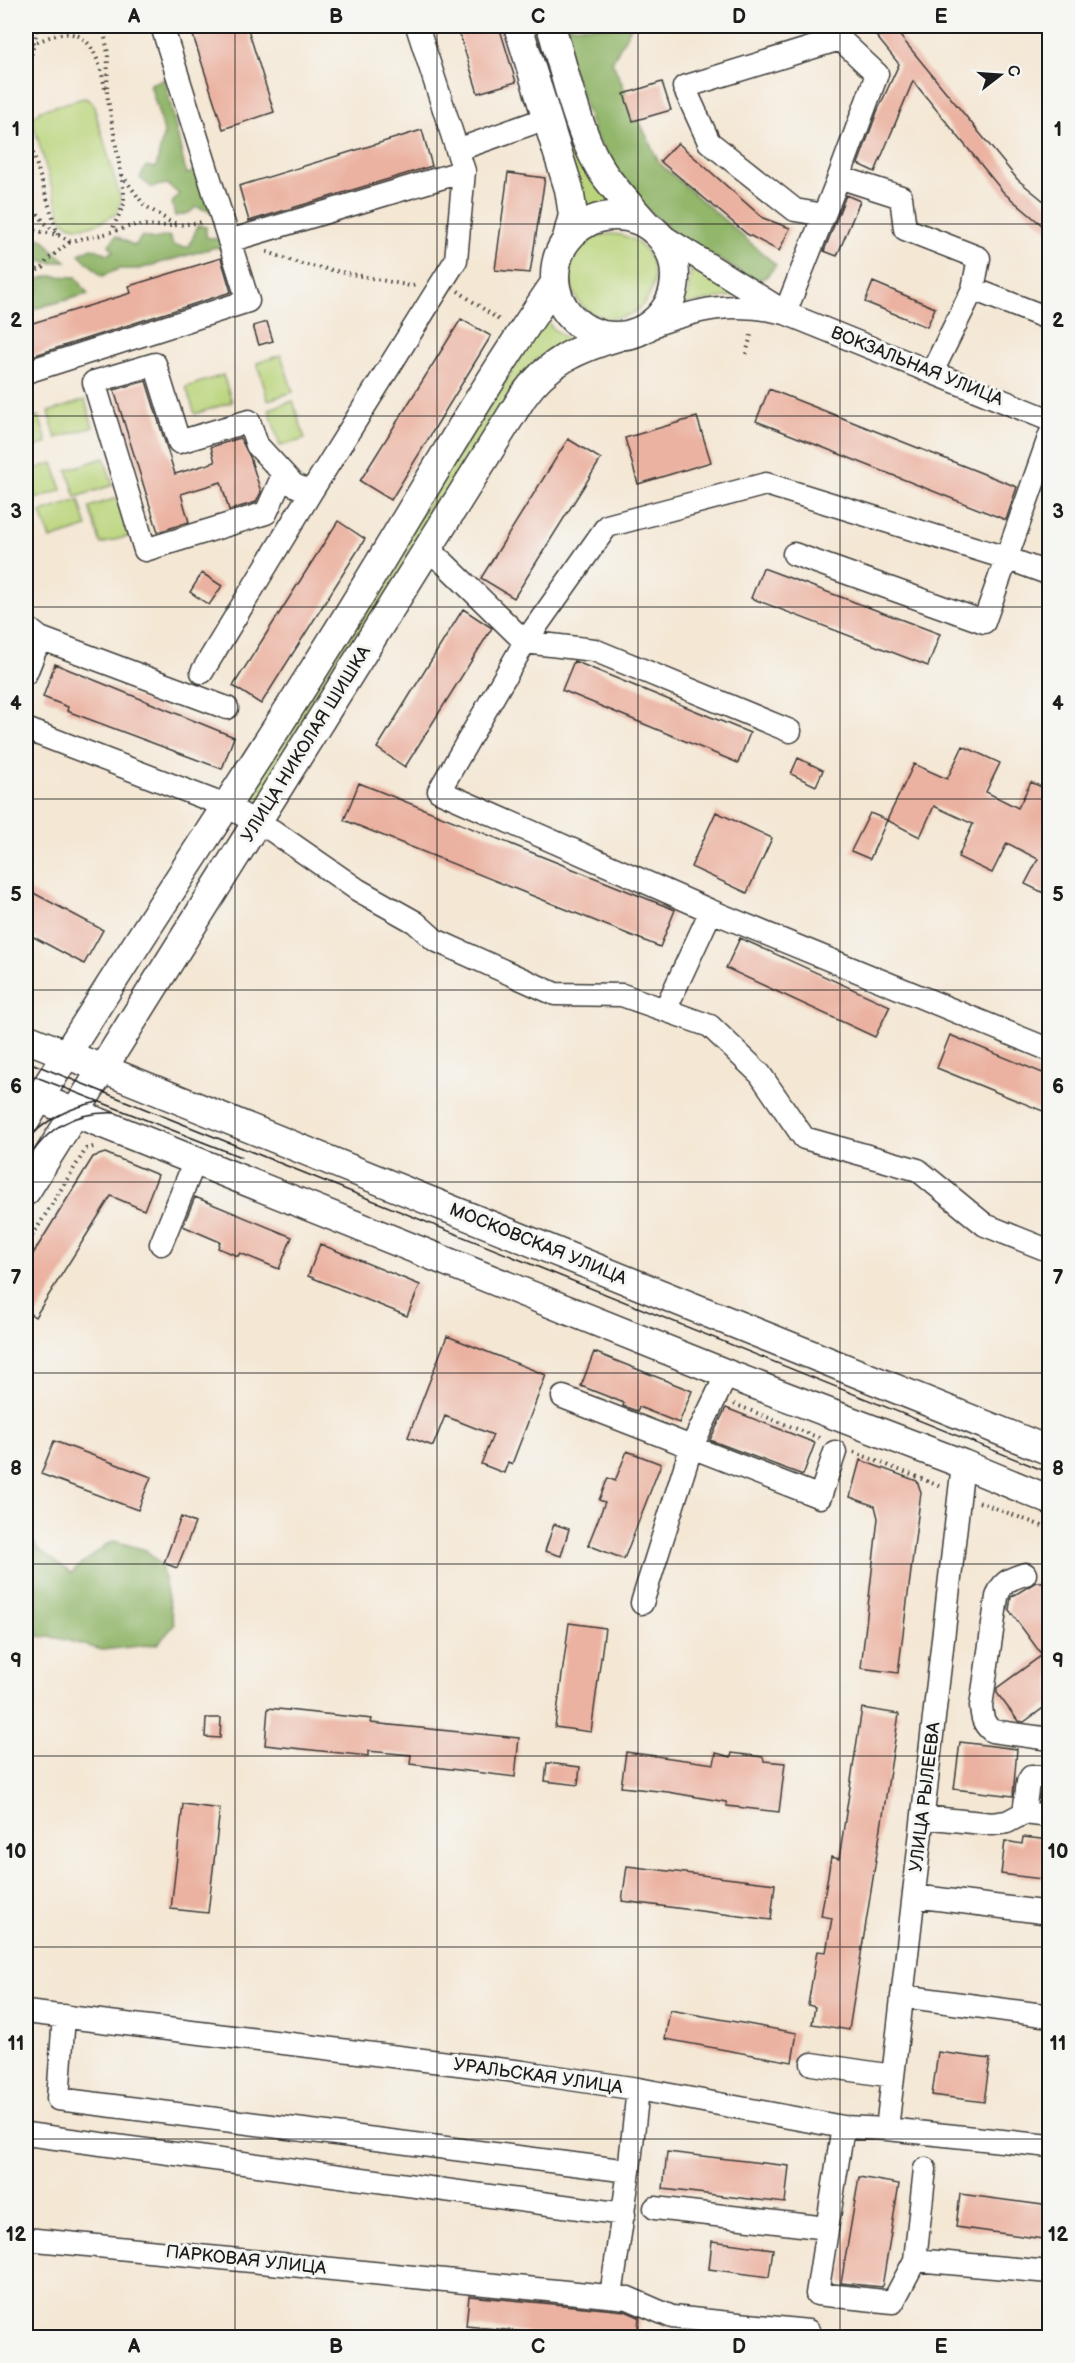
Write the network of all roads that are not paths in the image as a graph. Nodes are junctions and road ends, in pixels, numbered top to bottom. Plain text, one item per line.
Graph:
1 (162, 26) edge
2 (417, 26) edge
3 (518, 26) edge
4 (551, 26) edge
5 (547, 118) junction
6 (460, 160) junction
7 (839, 177) junction
8 (824, 215) junction
9 (652, 229) junction
10 (231, 235) junction
11 (567, 238) junction
12 (555, 283) junction
13 (973, 289) junction
14 (785, 313) junction
15 (1050, 319) edge
16 (648, 327) junction
17 (620, 336) junction
18 (26, 372) edge
19 (932, 372) junction
20 (1050, 420) edge
21 (1050, 435) edge
22 (283, 475) junction
23 (310, 492) junction
24 (427, 551) junction
25 (794, 554) dead end
26 (1006, 558) junction
27 (1050, 574) edge
28 (33, 633) edge
29 (525, 642) junction
30 (202, 672) dead end
31 (26, 673) edge
32 (227, 708) dead end
33 (26, 729) edge
34 (790, 731) dead end
35 (226, 807) junction
36 (258, 822) junction
37 (711, 911) junction
38 (665, 1010) junction
39 (26, 1038) edge
40 (1050, 1050) edge
41 (66, 1054) junction
42 (101, 1068) junction
43 (30, 1104) edge
44 (74, 1113) junction
45 (195, 1161) junction
46 (26, 1191) edge
47 (161, 1244) dead end
48 (1050, 1251) edge
49 (722, 1385) junction
50 (563, 1396) dead end
51 (691, 1448) junction
52 (837, 1448) road end
53 (1050, 1451) edge
54 (963, 1464) junction
55 (1050, 1500) edge
56 (1025, 1574) dead end
57 (642, 1603) dead end
58 (1050, 1739) edge
59 (1050, 1778) edge
60 (1024, 1814) junction
61 (1050, 1816) edge
62 (922, 1817) junction
63 (914, 1896) junction
64 (1050, 1913) edge
65 (902, 1996) junction
66 (26, 2012) edge
67 (64, 2016) junction
68 (1050, 2016) edge
69 (812, 2064) dead end
70 (893, 2076) junction
71 (638, 2089) junction
72 (843, 2127) junction
73 (887, 2129) junction
74 (26, 2134) edge
75 (1050, 2146) edge
76 (925, 2169) dead end
77 (629, 2170) junction
78 (655, 2208) dead end
79 (624, 2214) junction
80 (827, 2228) junction
81 (26, 2239) edge
82 (915, 2260) junction
83 (1050, 2272) edge
84 (611, 2296) junction
85 (813, 2337) edge

1 - 10 street
2 - 6 street
3 - 5 main road
4 - 9 main road, ВОКЗАЛЬНАЯ УЛИЦА
5 - 6 street
5 - 11 main road
6 - 10 street
6 - 23 street
7 - 8 street
7 - 8 street
7 - 13 street
8 - 14 street
9 - 11 main road
9 - 14 street, ВОКЗАЛЬНАЯ УЛИЦА
9 - 16 main road
10 - 18 street
11 - 12 main road
12 - 17 main road
12 - 35 main road, УЛИЦА НИКОЛАЯ ШИШКА
13 - 15 street
13 - 19 street
14 - 16 street, ВОКЗАЛЬНАЯ УЛИЦА
14 - 19 street, ВОКЗАЛЬНАЯ УЛИЦА
16 - 17 main road
17 - 24 main road, УЛИЦА НИКОЛАЯ ШИШКА
19 - 20 street, ВОКЗАЛЬНАЯ УЛИЦА
21 - 26 street
22 - 22 street
22 - 23 street
23 - 30 street
24 - 29 street
24 - 36 main road, УЛИЦА НИКОЛАЯ ШИШКА
25 - 26 street
26 - 27 street
26 - 29 street
28 - 31 street
28 - 32 street
29 - 34 street
29 - 37 street
33 - 35 street
35 - 36 street
35 - 41 main road, УЛИЦА НИКОЛАЯ ШИШКА
36 - 38 street
36 - 42 main road, УЛИЦА НИКОЛАЯ ШИШКА
37 - 38 street
37 - 40 street
38 - 48 street
39 - 41 main road, МОСКОВСКАЯ УЛИЦА
41 - 42 main road, МОСКОВСКАЯ УЛИЦА
41 - 43 main road, УЛИЦА НИКОЛАЯ ШИШКА
42 - 44 main road, УЛИЦА НИКОЛАЯ ШИШКА
42 - 53 main road, МОСКОВСКАЯ УЛИЦА
43 - 44 main road
44 - 45 main road
44 - 46 main road, УЛИЦА НИКОЛАЯ ШИШКА
45 - 47 street
45 - 49 main road
49 - 51 street
49 - 54 main road
50 - 51 street
51 - 52 street
51 - 57 street
54 - 55 main road
54 - 62 street, УЛИЦА РЫЛЕЕВА
56 - 58 street
59 - 60 street
60 - 61 street
60 - 62 street
62 - 63 street, УЛИЦА РЫЛЕЕВА
63 - 64 street
63 - 65 street, УЛИЦА РЫЛЕЕВА
65 - 68 street
65 - 70 street, УЛИЦА РЫЛЕЕВА
66 - 67 street, УРАЛЬСКАЯ УЛИЦА
67 - 71 street, УРАЛЬСКАЯ УЛИЦА
67 - 77 street
69 - 70 street
70 - 73 street, УЛИЦА РЫЛЕЕВА
71 - 72 street, УРАЛЬСКАЯ УЛИЦА
71 - 77 street
72 - 73 street, УРАЛЬСКАЯ УЛИЦА
72 - 80 street
73 - 75 street, УРАЛЬСКАЯ УЛИЦА
74 - 79 street
76 - 82 street
77 - 79 street
78 - 80 street
79 - 84 street
80 - 82 street
81 - 84 street, ПАРКОВАЯ УЛИЦА
82 - 83 street
84 - 85 street, ПАРКОВАЯ УЛИЦА

